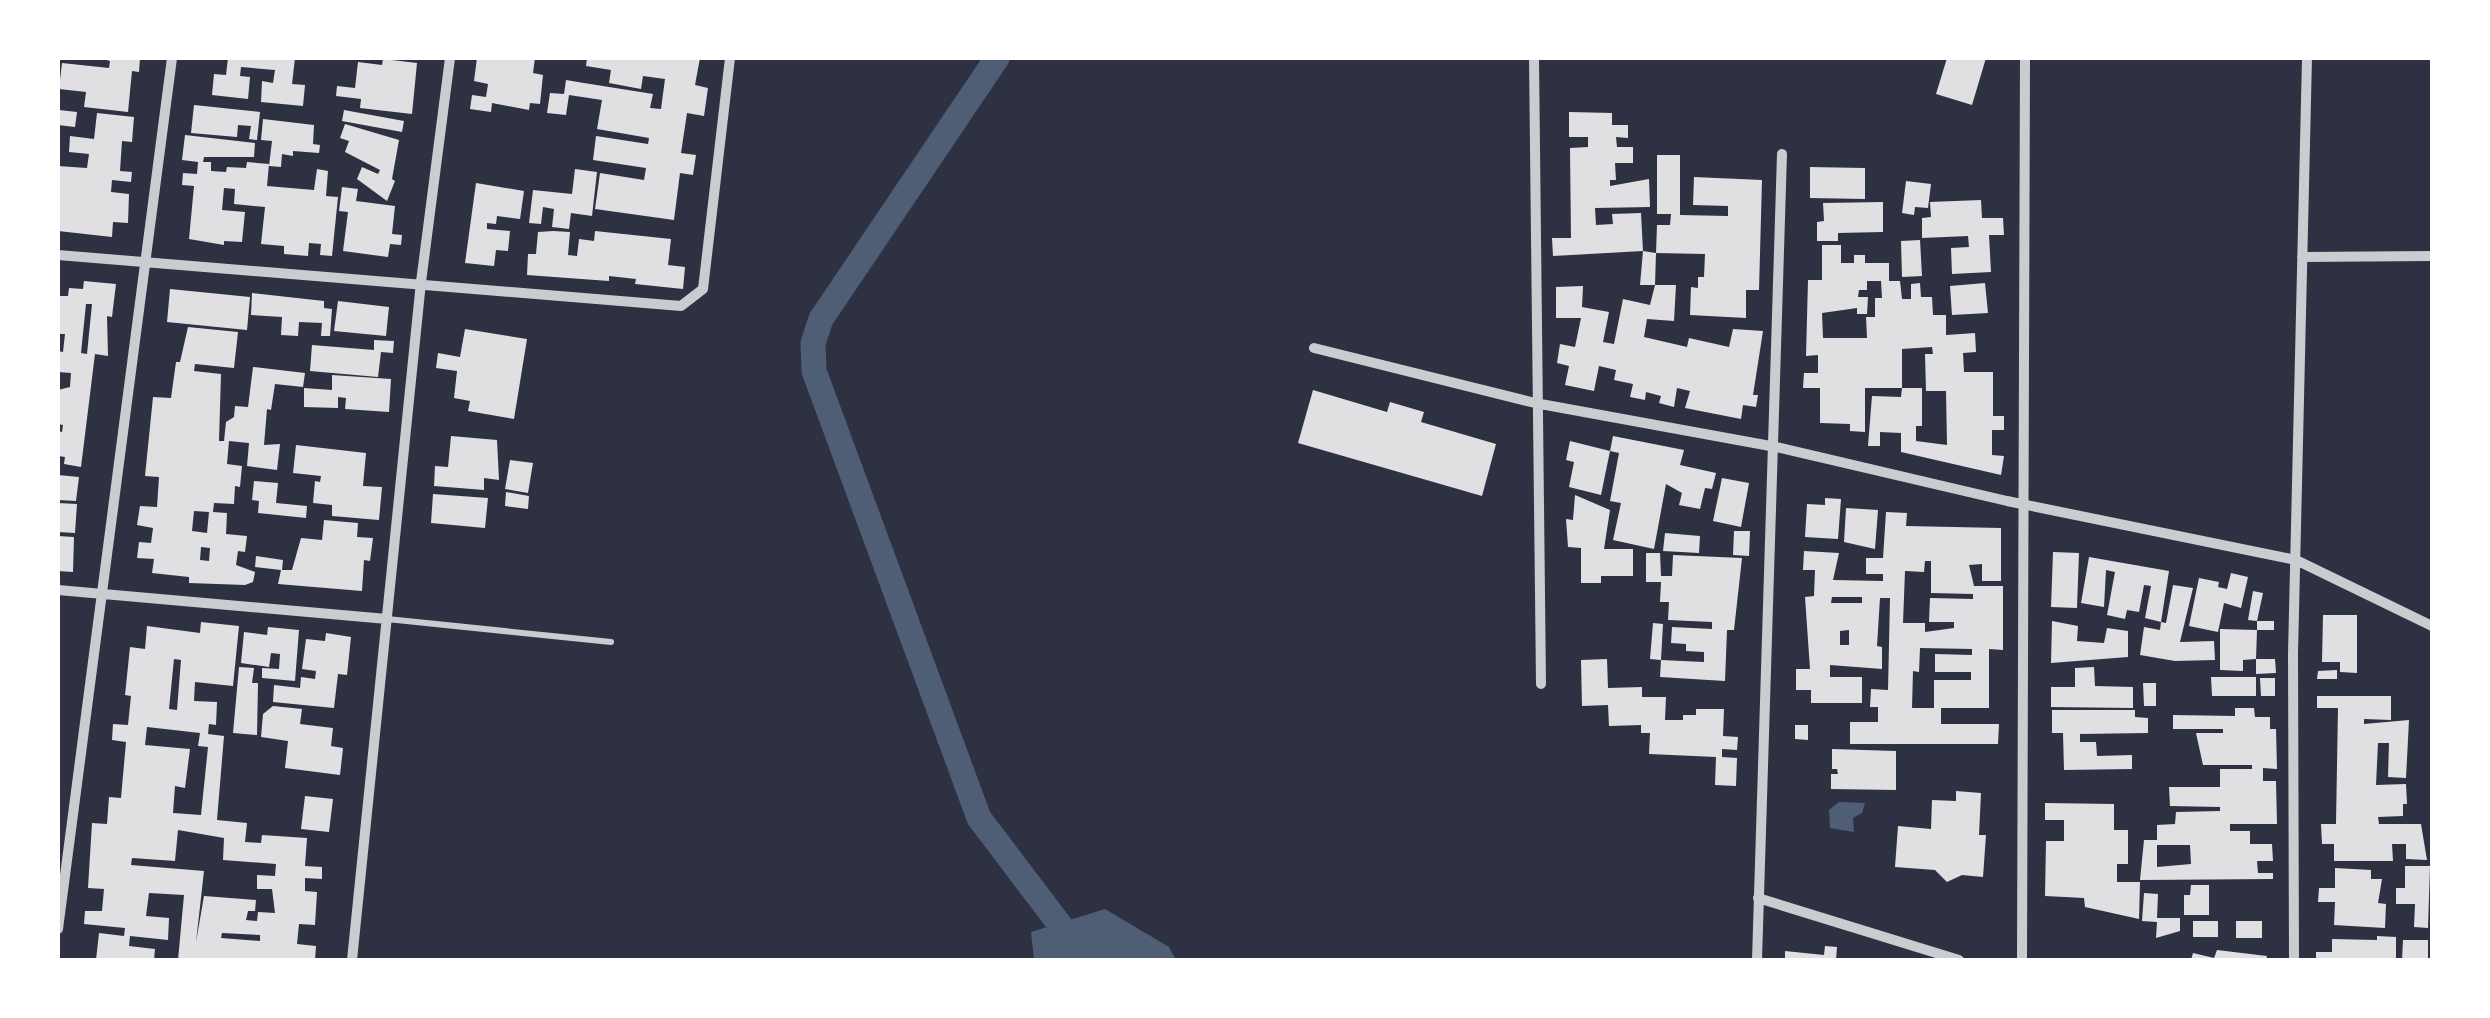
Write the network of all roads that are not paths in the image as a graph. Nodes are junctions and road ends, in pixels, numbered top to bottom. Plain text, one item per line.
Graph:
1 (172, 58) edge
2 (450, 58) edge
3 (730, 58) edge
4 (1534, 58) edge
5 (2025, 58) edge
6 (2307, 58) edge
7 (1782, 154) dead end
8 (58, 255) edge
9 (2302, 256) junction
10 (2432, 256) edge
11 (143, 262) junction
12 (421, 282) junction
13 (1314, 348) dead end
14 (1535, 403) junction
15 (1776, 447) junction
16 (2025, 504) junction
17 (2296, 560) junction
18 (58, 590) edge
19 (102, 592) junction
20 (387, 619) junction
21 (2432, 626) edge
22 (611, 642) dead end
23 (1541, 684) dead end
24 (1758, 898) junction
25 (58, 929) edge
26 (352, 960) edge
27 (1757, 960) edge
28 (1959, 960) edge
29 (2022, 960) edge
30 (2294, 960) edge

1 - 11 street
2 - 12 street
3 - 12 street
4 - 14 street
5 - 16 street
6 - 9 street
7 - 15 street
8 - 11 street
9 - 10 street
9 - 17 street
11 - 12 street
11 - 19 street
12 - 20 street
13 - 14 street
14 - 15 street
14 - 23 street
15 - 16 street
15 - 24 street
16 - 17 street
16 - 29 street
17 - 21 street
17 - 30 street
18 - 19 street
19 - 20 street
19 - 25 street
20 - 22 lane
20 - 26 street
24 - 27 street
24 - 28 street

